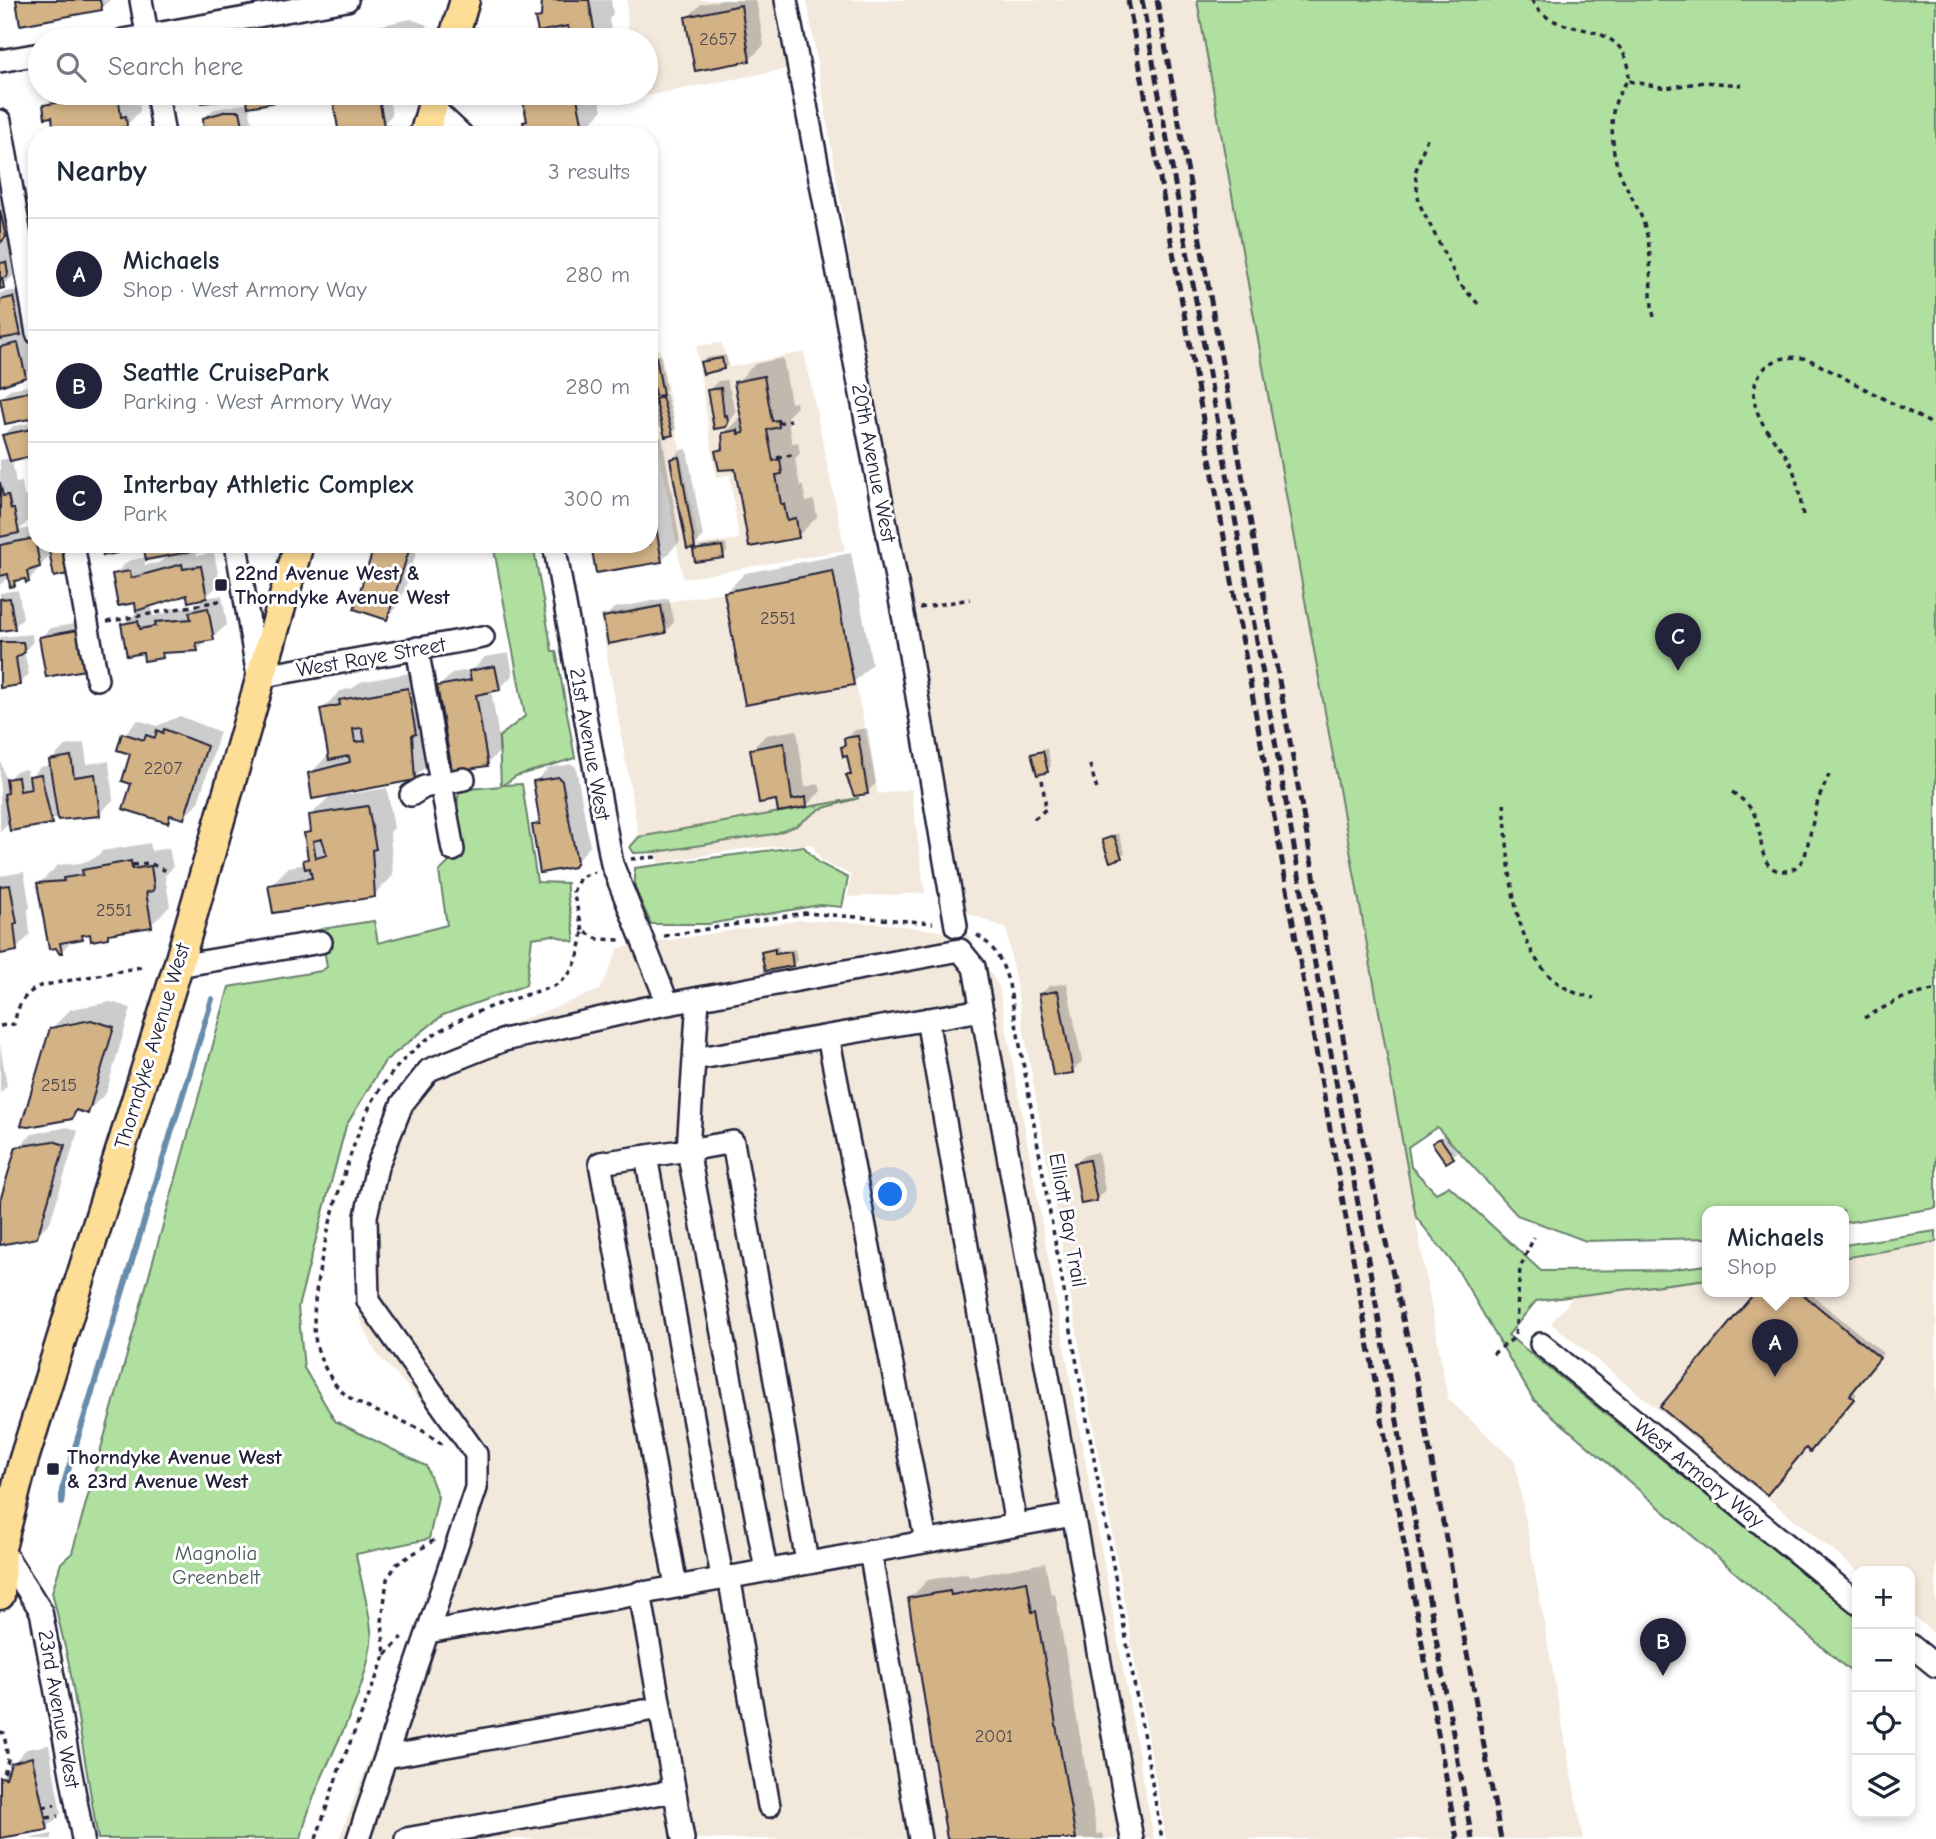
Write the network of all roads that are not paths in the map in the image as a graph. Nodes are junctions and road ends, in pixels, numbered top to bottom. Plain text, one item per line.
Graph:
1 (141, 0) edge
2 (347, 0) edge
3 (465, 0) edge
4 (786, 0) edge
5 (299, 4) edge
6 (145, 28) edge
7 (192, 28) edge
8 (457, 28) edge
9 (28, 56) edge
10 (0, 61) edge
11 (159, 105) edge
12 (433, 105) edge
13 (438, 105) edge
14 (0, 121) edge
15 (162, 126) edge
16 (427, 126) edge
17 (455, 126) edge
18 (28, 281) edge
19 (76, 553) edge
20 (237, 553) edge
21 (296, 553) edge
22 (556, 553) edge
23 (483, 637) dead end
24 (417, 649) junction
25 (258, 677) junction
26 (97, 679) dead end
27 (464, 779) dead end
28 (443, 783) junction
29 (411, 795) dead end
30 (453, 850) dead end
31 (956, 926) road end
32 (321, 942) dead end
33 (178, 967) junction
34 (698, 999) junction
35 (668, 1004) junction
36 (982, 1010) junction
37 (927, 1019) junction
38 (828, 1036) junction
39 (694, 1059) junction
40 (688, 1150) junction
41 (646, 1156) junction
42 (1541, 1344) dead end
43 (1073, 1515) junction
44 (1016, 1525) junction
45 (926, 1541) junction
46 (1, 1549) edge
47 (870, 1551) junction
48 (807, 1562) junction
49 (766, 1570) junction
50 (726, 1577) junction
51 (676, 1586) junction
52 (640, 1592) junction
53 (0, 1595) edge
54 (1852, 1598) edge
55 (428, 1632) junction
56 (1915, 1649) edge
57 (1936, 1666) edge
58 (660, 1708) junction
59 (386, 1757) junction
60 (674, 1791) junction
61 (769, 1806) dead end
62 (83, 1839) edge
63 (358, 1839) edge
64 (406, 1839) edge
65 (682, 1839) edge
66 (920, 1839) edge
67 (1132, 1839) edge

1 - 6 street
2 - 5 street
3 - 8 main road
4 - 31 street, 20th Avenue West
5 - 7 street
9 - 10 street
11 - 15 street
12 - 16 main road
13 - 17 street
14 - 18 street
19 - 26 street
20 - 25 street
21 - 25 main road, Thorndyke Avenue West
22 - 35 street, 21st Avenue West
23 - 24 street, West Raye Street
24 - 25 street, West Raye Street
24 - 28 street
25 - 33 main road, Thorndyke Avenue West
27 - 28 street
28 - 29 street
28 - 30 street
32 - 33 street
33 - 46 main road, Thorndyke Avenue West
34 - 35 street
34 - 36 street
34 - 39 street
35 - 55 street
36 - 37 street
36 - 43 street
37 - 38 street
37 - 44 street
38 - 39 street
38 - 45 street
39 - 40 street
40 - 41 street
40 - 48 street
40 - 49 street
41 - 50 street
41 - 51 street
42 - 54 street, West Armory Way
43 - 44 street
43 - 67 street
44 - 45 street
45 - 47 street
46 - 53 main road, Thorndyke Avenue West
46 - 62 street, 23rd Avenue West
47 - 48 street
47 - 66 street
48 - 49 street
49 - 50 street
50 - 51 street
50 - 61 street
51 - 52 street
52 - 55 street
52 - 58 street
55 - 59 street
56 - 57 street
58 - 59 street
58 - 60 street
59 - 63 street
60 - 64 street
60 - 65 street

